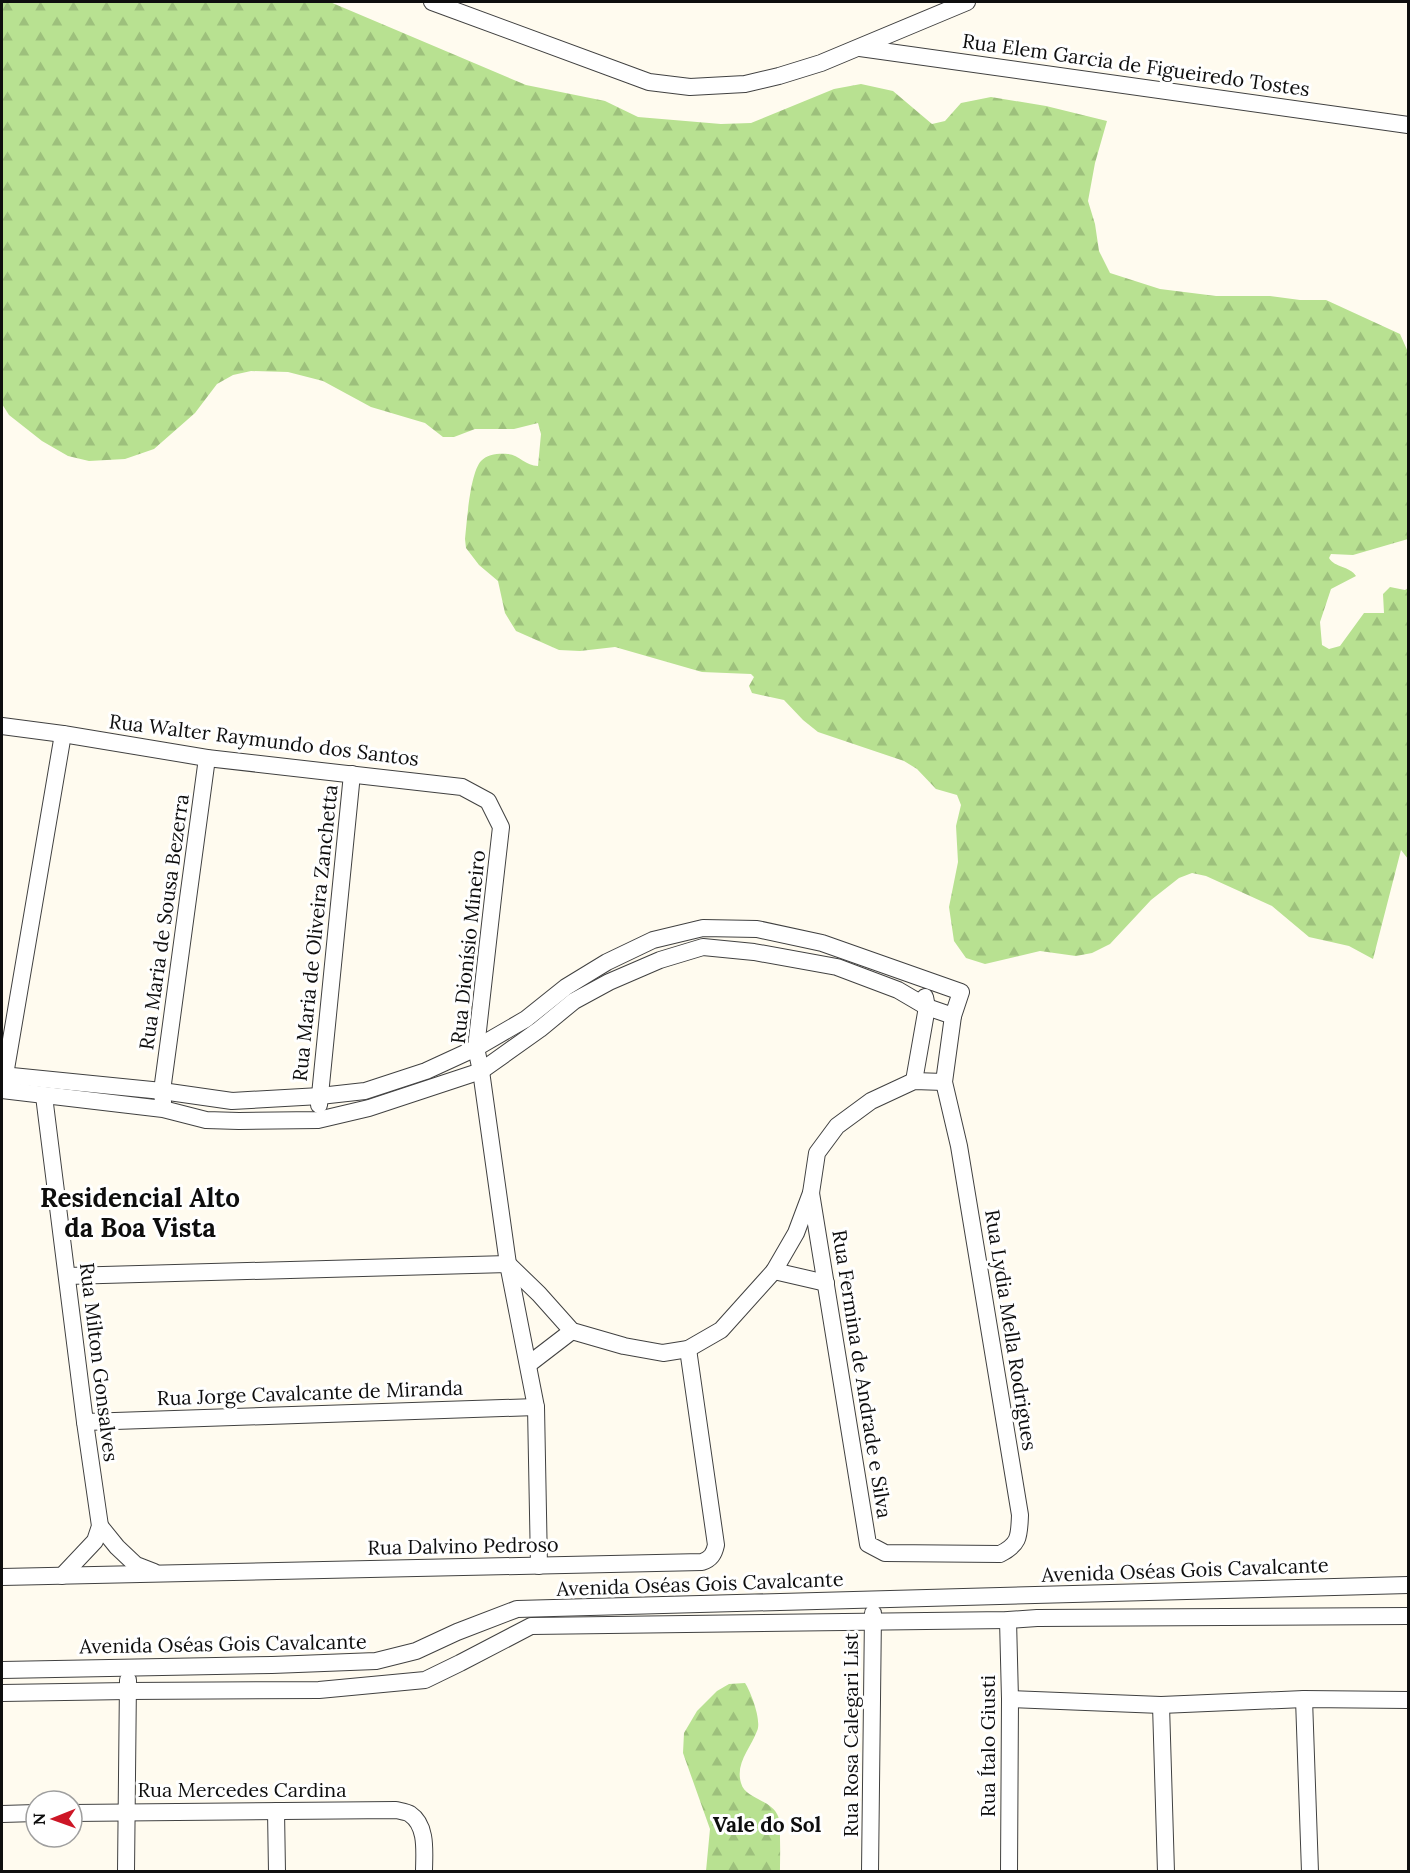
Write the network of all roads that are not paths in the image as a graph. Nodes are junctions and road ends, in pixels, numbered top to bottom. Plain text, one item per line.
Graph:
1 (432, 2) edge
2 (967, 2) edge
3 (858, 48) junction
4 (1408, 124) edge
5 (2, 726) edge
6 (63, 734) junction
7 (207, 758) junction
8 (352, 774) junction
9 (501, 827) joint
10 (920, 977) junction
11 (927, 1007) junction
12 (953, 1016) junction
13 (476, 1048) junction
14 (481, 1071) junction
15 (3, 1080) edge
16 (914, 1081) junction
17 (944, 1082) junction
18 (162, 1091) junction
19 (44, 1096) junction
20 (320, 1096) junction
21 (163, 1109) junction
22 (318, 1120) junction
23 (811, 1193) junction
24 (508, 1264) junction
25 (774, 1271) junction
26 (67, 1276) junction
27 (826, 1283) junction
28 (572, 1331) junction
29 (688, 1349) junction
30 (529, 1364) junction
31 (536, 1407) junction
32 (85, 1422) junction
33 (100, 1526) junction
34 (885, 1553) joint
35 (538, 1566) junction
36 (157, 1573) junction
37 (62, 1576) junction
38 (2, 1577) edge
39 (1408, 1585) edge
40 (873, 1600) junction
41 (1408, 1616) edge
42 (1008, 1620) junction
43 (873, 1622) junction
44 (129, 1668) junction
45 (2, 1670) edge
46 (128, 1690) junction
47 (2, 1694) edge
48 (1010, 1699) junction
49 (1305, 1700) junction
50 (1408, 1700) edge
51 (1161, 1706) junction
52 (276, 1811) junction
53 (127, 1812) junction
54 (24, 1813) edge
55 (84, 1813) edge
56 (2, 1814) edge
57 (126, 1872) edge
58 (277, 1872) edge
59 (424, 1872) edge
60 (870, 1872) edge
61 (1009, 1872) edge
62 (1166, 1872) edge
63 (1310, 1872) edge

1 - 3 street
2 - 3 street
3 - 4 street, Rua Elem Garcia de Figueiredo Tostes
5 - 6 street, Rua Walter Raymundo dos Santos
6 - 7 street, Rua Walter Raymundo dos Santos
6 - 15 street
7 - 8 street, Rua Walter Raymundo dos Santos
7 - 18 street, Rua Maria de Sousa Bezerra
8 - 9 street, Rua Walter Raymundo dos Santos
8 - 20 street, Rua Maria de Oliveira Zanchetta
9 - 13 street, Rua Dionísio Mineiro
10 - 11 street
10 - 12 street, Rua Lydia Mella Rodrigues
10 - 13 street
11 - 12 street
11 - 14 street
11 - 16 street
12 - 17 street, Rua Lydia Mella Rodrigues
13 - 14 street, Rua Dionísio Mineiro
13 - 20 street
14 - 22 street
14 - 24 street, Rua Dionísio Mineiro
15 - 18 street
15 - 19 street
16 - 17 street
16 - 23 street
17 - 34 street, Rua Lydia Mella Rodrigues
18 - 20 street
18 - 21 street, Rua Maria de Sousa Bezerra
19 - 21 street
19 - 26 street, Rua Milton Gonsalves
20 - 22 street, Rua Maria de Oliveira Zanchetta
21 - 22 street
23 - 25 street
23 - 27 street, Rua Fermina de Andrade e Silva
24 - 26 street
24 - 28 street
24 - 30 street, Rua Dionísio Mineiro
25 - 27 street
25 - 29 street
26 - 32 street, Rua Milton Gonsalves
27 - 34 street, Rua Fermina de Andrade e Silva
28 - 29 street
28 - 30 street
29 - 35 street, Rua Dalvino Pedroso
30 - 31 street, Rua Dionísio Mineiro
31 - 32 street, Rua Jorge Cavalcante de Miranda
31 - 35 street, Rua Dionísio Mineiro
32 - 33 street, Rua Milton Gonsalves
33 - 36 street
33 - 37 street
35 - 36 street, Rua Dalvino Pedroso
36 - 37 street, Rua Dalvino Pedroso
37 - 38 street, Rua Dalvino Pedroso
39 - 40 street, Avenida Oséas Gois Cavalcante
40 - 43 street, Rua Rosa Calegari List
40 - 44 street, Avenida Oséas Gois Cavalcante
41 - 42 street, Avenida Oséas Gois Cavalcante
42 - 43 street, Avenida Oséas Gois Cavalcante
42 - 48 street, Rua Ítalo Giusti
43 - 46 street, Avenida Oséas Gois Cavalcante
43 - 60 street, Rua Rosa Calegari List
44 - 45 street, Avenida Oséas Gois Cavalcante
44 - 46 street
46 - 47 street
46 - 53 street
48 - 51 street
48 - 61 street, Rua Ítalo Giusti
49 - 50 street
49 - 51 street
49 - 63 street
51 - 62 street
52 - 53 street, Rua Mercedes Cardina
52 - 58 street
52 - 59 street, Rua Mercedes Cardina
53 - 55 street, Rua Mercedes Cardina
53 - 57 street
54 - 56 street

